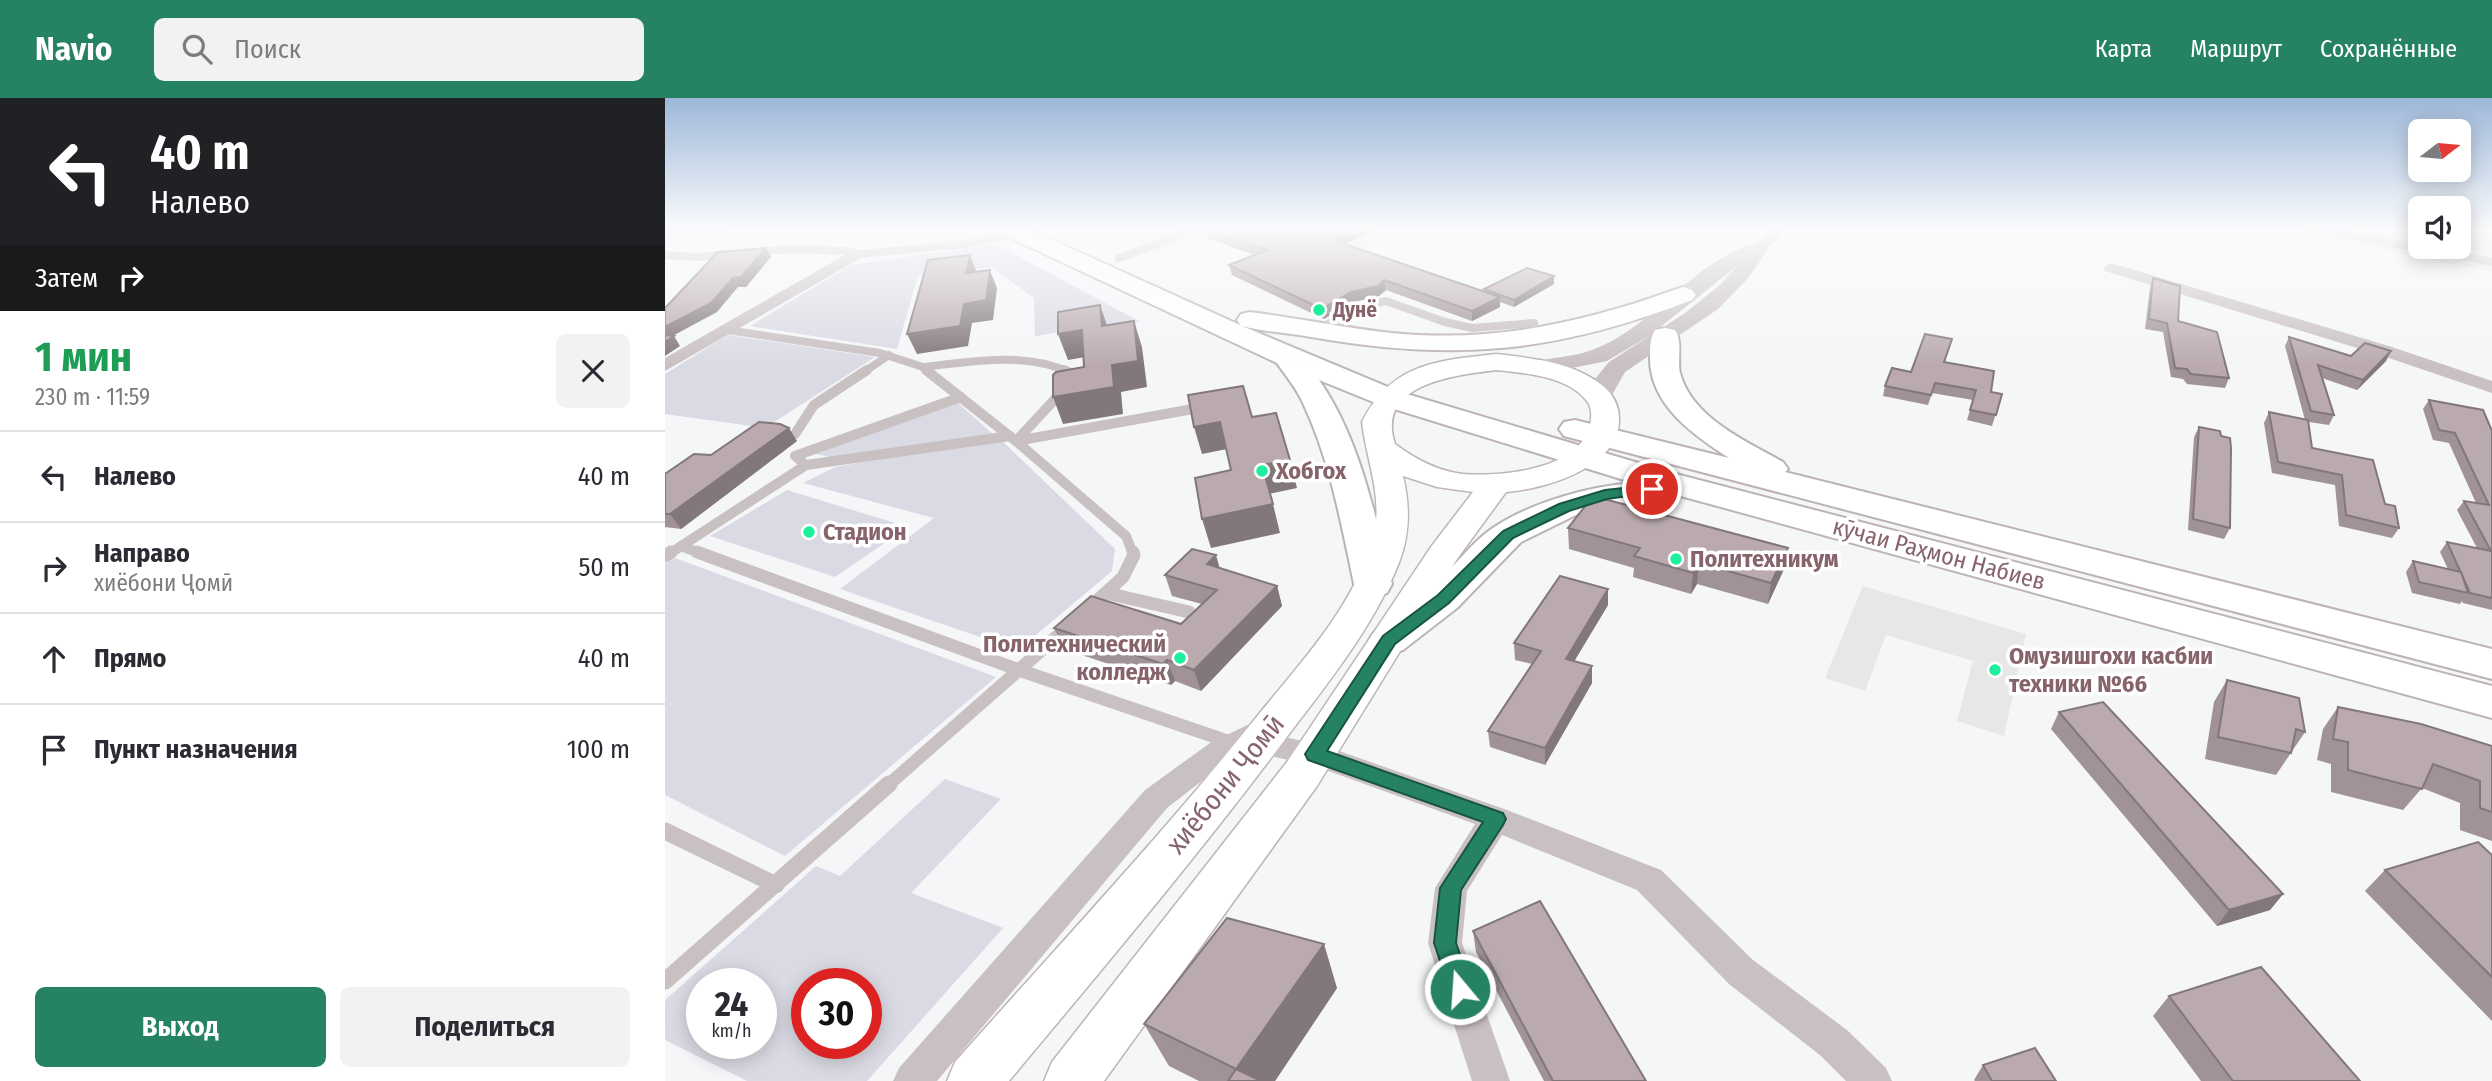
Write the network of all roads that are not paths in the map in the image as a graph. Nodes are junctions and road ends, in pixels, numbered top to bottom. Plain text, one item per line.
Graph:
1 (823, 274) edge
2 (1121, 274) edge
3 (1149, 274) edge
4 (1711, 274) edge
5 (1742, 274) edge
6 (2130, 274) edge
7 (1683, 295) junction
8 (1232, 318) junction
9 (1534, 323) dead end
10 (727, 330) junction
11 (1318, 330) junction
12 (1665, 336) junction
13 (889, 355) junction
14 (1287, 358) junction
15 (665, 366) edge
16 (923, 367) junction
17 (1542, 367) junction
18 (2492, 387) edge
19 (1399, 391) junction
20 (961, 397) junction
21 (1599, 397) junction
22 (1204, 407) edge
23 (795, 434) dead end
24 (1013, 439) junction
25 (1382, 447) junction
26 (1593, 447) junction
27 (806, 465) junction
28 (1496, 484) junction
29 (1806, 489) junction
30 (1723, 497) junction
31 (681, 546) junction
32 (665, 556) edge
33 (2021, 560) junction
34 (1373, 584) junction
35 (1106, 593) junction
36 (1189, 612) edge
37 (1389, 640) junction
38 (2492, 664) edge
39 (1019, 670) junction
40 (2492, 702) edge
41 (1257, 736) junction
42 (1315, 754) junction
43 (1496, 819) junction
44 (665, 831) edge
45 (776, 885) junction
46 (665, 981) edge
47 (912, 1081) edge
48 (974, 1081) edge
49 (1071, 1081) edge
50 (1491, 1081) edge
51 (1873, 1081) edge

1 - 10 street
2 - 8 main road
3 - 8 main road
4 - 7 street
5 - 12 street
6 - 18 street
7 - 11 main road
7 - 17 street
8 - 11 main road
8 - 14 main road
8 - 19 main road
9 - 11 lane
10 - 13 lane
10 - 15 street
12 - 21 street
12 - 29 main road
13 - 16 lane
13 - 23 lane
14 - 19 main road
14 - 34 main road
16 - 20 lane
16 - 24 lane
17 - 19 main road
17 - 21 main road
19 - 25 main road, хиёбони Ҷомӣ
19 - 26 main road, кӯчаи Раҳмон Набиев
20 - 24 lane
20 - 27 lane
21 - 26 main road
22 - 24 lane
24 - 27 lane
24 - 35 lane
25 - 28 main road
25 - 34 main road, хиёбони Ҷомӣ
26 - 28 main road
26 - 29 main road, кӯчаи Раҳмон Набиев
26 - 30 main road, кӯчаи Раҳмон Набиев
27 - 31 lane
28 - 37 main road, хиёбони Ҷомӣ
29 - 33 main road, кӯчаи Раҳмон Набиев
30 - 33 main road, кӯчаи Раҳмон Набиев
30 - 37 main road
31 - 32 lane
31 - 39 lane
33 - 38 main road, кӯчаи Раҳмон Набиев
33 - 40 main road, кӯчаи Раҳмон Набиев
34 - 41 main road, хиёбони Ҷомӣ
35 - 36 lane
35 - 39 lane
37 - 42 main road, хиёбони Ҷомӣ
39 - 41 lane
39 - 45 lane
41 - 42 street
41 - 47 street
41 - 48 main road, хиёбони Ҷомӣ
42 - 43 street
42 - 49 main road, хиёбони Ҷомӣ
43 - 50 street
43 - 51 street
44 - 45 lane
45 - 46 lane

